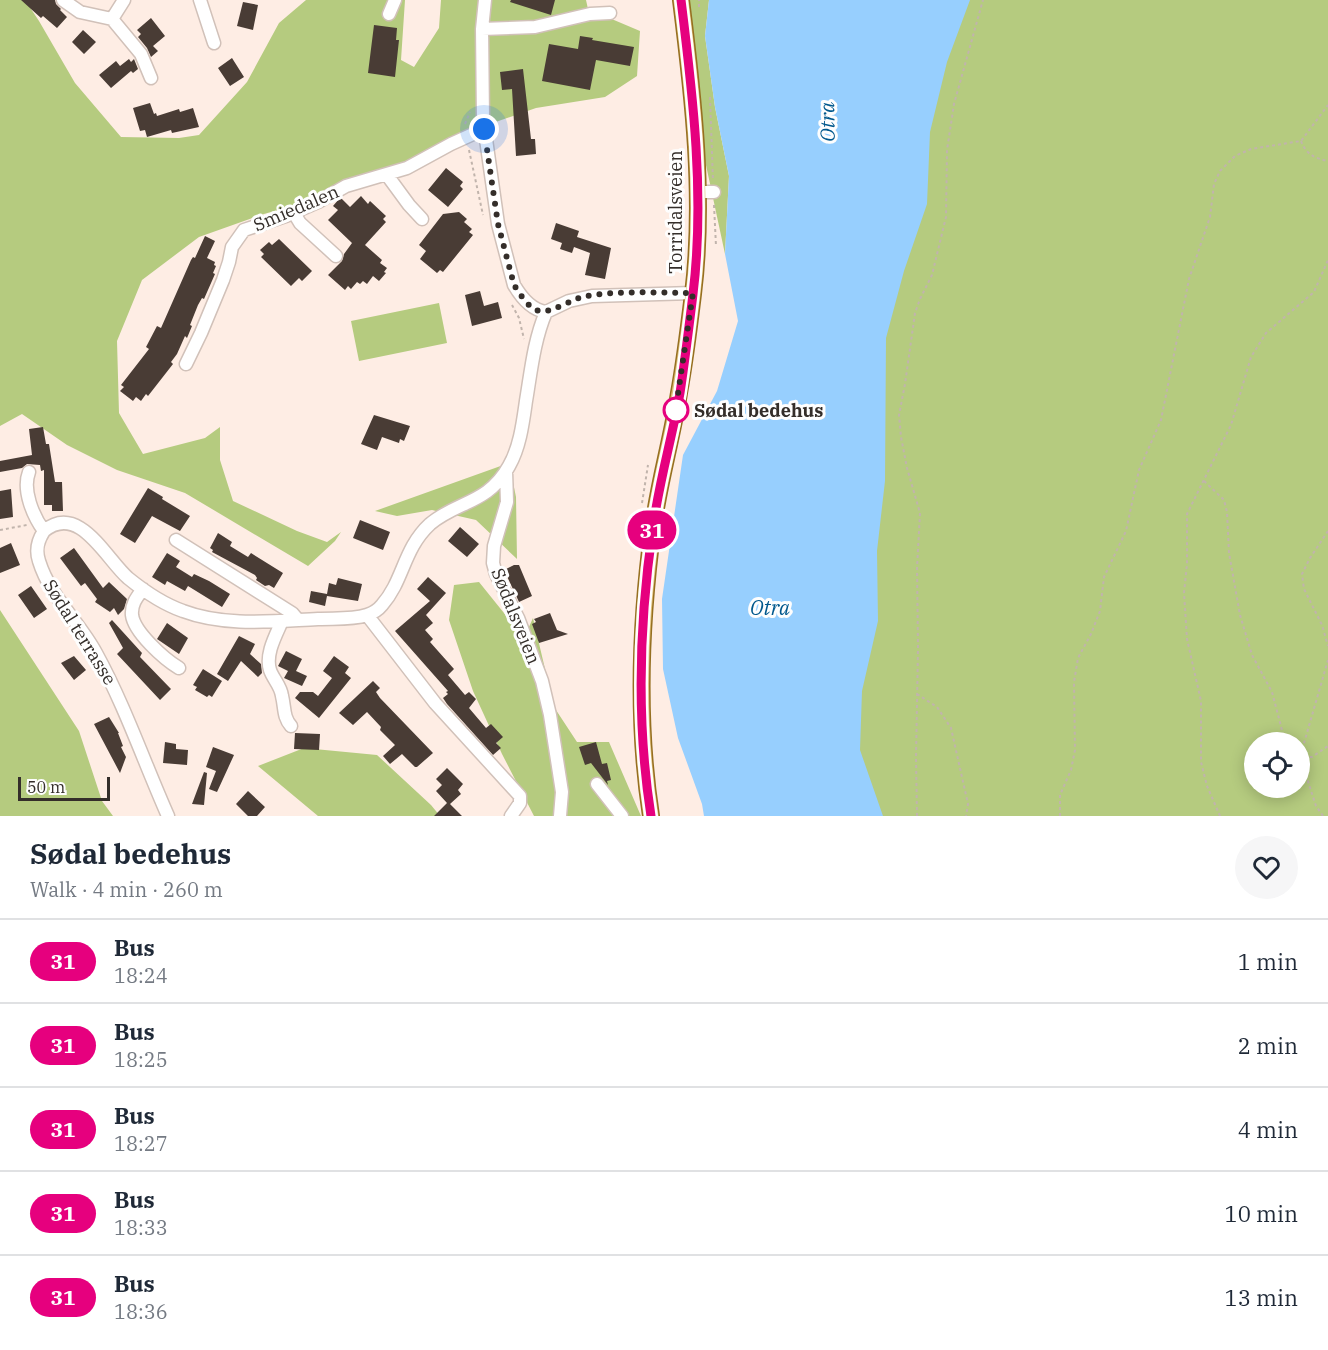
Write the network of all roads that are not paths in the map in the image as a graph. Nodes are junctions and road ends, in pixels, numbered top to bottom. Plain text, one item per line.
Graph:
1 (63, 0) edge
2 (124, 0) edge
3 (200, 0) edge
4 (395, 0) edge
5 (485, 0) edge
6 (681, 0) edge
7 (610, 13) dead end
8 (390, 14) dead end
9 (112, 19) junction
10 (482, 29) junction
11 (214, 43) dead end
12 (151, 78) dead end
13 (484, 129) junction
14 (387, 175) junction
15 (697, 192) junction
16 (714, 192) road end
17 (294, 213) junction
18 (422, 219) dead end
19 (336, 256) dead end
20 (693, 293) junction
21 (546, 312) junction
22 (186, 364) dead end
23 (506, 471) junction
24 (29, 472) dead end
25 (41, 527) junction
26 (176, 540) dead end
27 (143, 589) junction
28 (367, 615) junction
29 (298, 620) junction
30 (282, 621) junction
31 (179, 668) dead end
32 (291, 726) dead end
33 (597, 784) dead end
34 (168, 816) edge
35 (511, 816) edge
36 (560, 816) edge
37 (622, 816) edge
38 (651, 816) edge

1 - 9 street
2 - 9 street
3 - 11 street
4 - 8 street
5 - 10 street
6 - 15 main road, Torridalsveien
7 - 10 street
9 - 12 street
10 - 13 street
13 - 14 street, Smiedalen
13 - 21 street
14 - 17 street, Smiedalen
14 - 18 street
15 - 16 street
15 - 20 main road, Torridalsveien
17 - 19 street
17 - 22 street, Smiedalen
20 - 21 street
20 - 38 main road, Torridalsveien
21 - 23 street, Sødalsveien
23 - 28 street
23 - 36 street, Sødalsveien
24 - 25 street
25 - 27 street
25 - 34 street, Sødal terrasse
26 - 29 street
27 - 30 street
27 - 31 street
28 - 29 street
28 - 35 street
29 - 30 street
30 - 32 street
33 - 37 street

